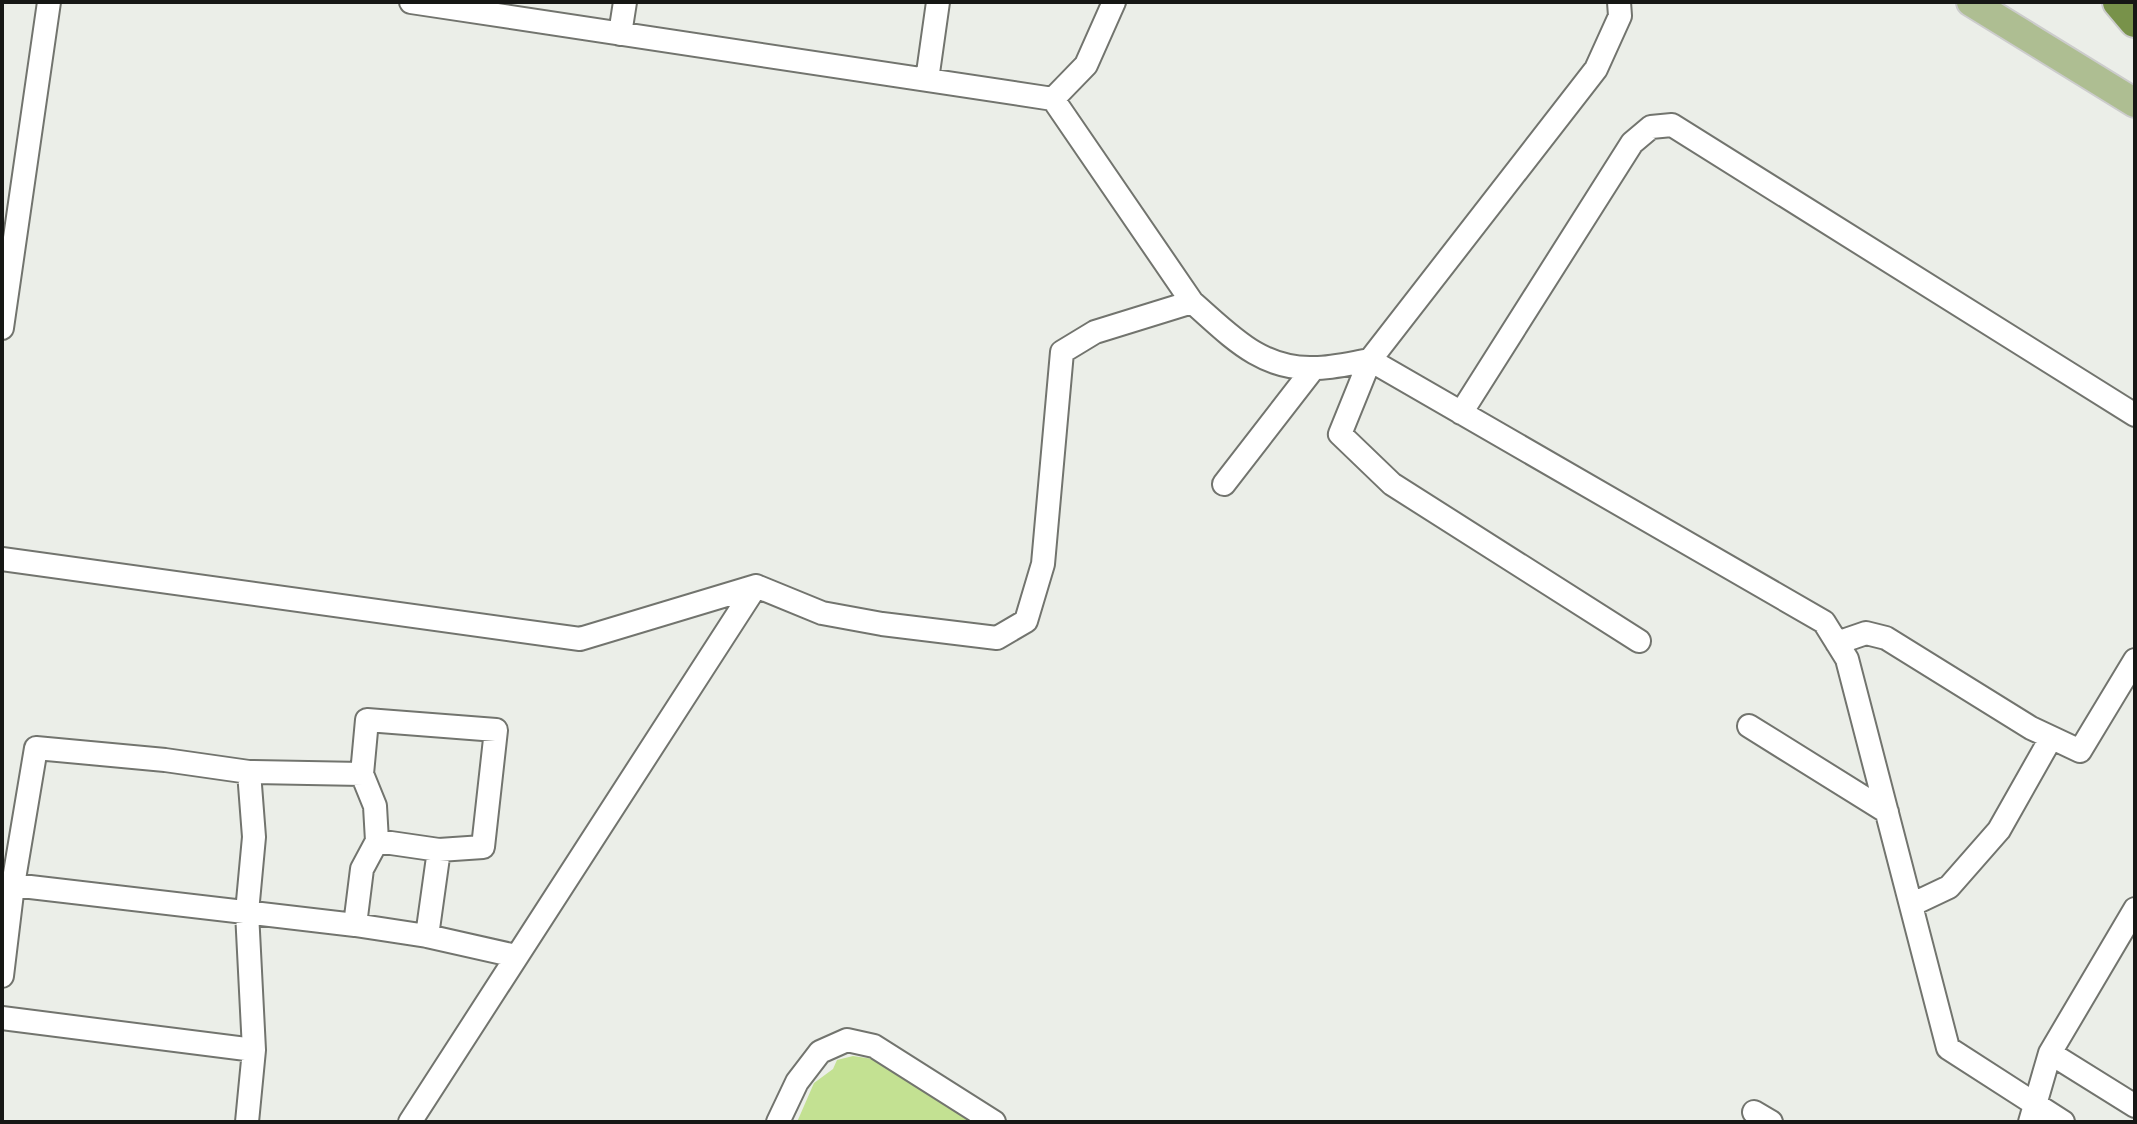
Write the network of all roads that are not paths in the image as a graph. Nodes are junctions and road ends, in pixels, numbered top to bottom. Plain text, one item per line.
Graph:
1 (49, 2) edge
2 (411, 2) edge
3 (625, 2) edge
4 (938, 2) edge
5 (1114, 2) edge
6 (1619, 2) edge
7 (1971, 2) edge
8 (2120, 2) edge
9 (2135, 11) edge
10 (2135, 21) edge
11 (620, 34) junction
12 (927, 80) junction
13 (1053, 99) junction
14 (2135, 103) edge
15 (1192, 302) junction
16 (2, 328) edge
17 (1370, 360) junction
18 (1313, 369) junction
19 (1461, 413) junction
20 (2135, 415) edge
21 (1224, 484) dead end
22 (2, 559) edge
23 (756, 586) junction
24 (1639, 641) dead end
25 (1837, 643) junction
26 (2135, 660) edge
27 (1749, 726) dead end
28 (2051, 738) junction
29 (249, 772) junction
30 (362, 774) junction
31 (1887, 812) junction
32 (377, 841) junction
33 (439, 850) junction
34 (13, 885) junction
35 (1911, 905) junction
36 (2135, 909) edge
37 (247, 912) junction
38 (355, 925) junction
39 (427, 936) junction
40 (516, 956) junction
41 (2, 976) edge
42 (2, 1018) edge
43 (254, 1050) junction
44 (2050, 1053) junction
45 (2135, 1106) edge
46 (2032, 1113) edge
47 (247, 1122) edge
48 (410, 1122) edge
49 (778, 1122) edge
50 (994, 1122) edge
51 (2063, 1122) edge

1 - 16 lane
2 - 11 lane
3 - 11 lane
4 - 12 lane
5 - 13 lane
6 - 17 lane
7 - 14 main road
8 - 9 highway
8 - 10 highway
11 - 12 lane
12 - 13 lane
13 - 15 lane
15 - 18 lane
15 - 23 lane
17 - 18 lane
17 - 19 lane
17 - 24 lane
18 - 21 lane
19 - 20 lane
19 - 25 lane
22 - 23 lane
23 - 40 lane
25 - 28 lane
25 - 31 lane
26 - 28 lane
27 - 31 lane
28 - 35 lane
29 - 30 lane
29 - 34 lane
29 - 37 lane
30 - 32 lane
30 - 33 lane
31 - 35 lane
32 - 33 lane
32 - 38 lane
33 - 39 lane
34 - 37 lane
34 - 41 lane
35 - 46 lane
36 - 44 lane
37 - 38 lane
37 - 43 lane
38 - 39 lane
39 - 40 lane
40 - 48 lane
42 - 43 lane
43 - 47 lane
44 - 45 lane
44 - 46 lane
46 - 51 lane
49 - 50 lane

